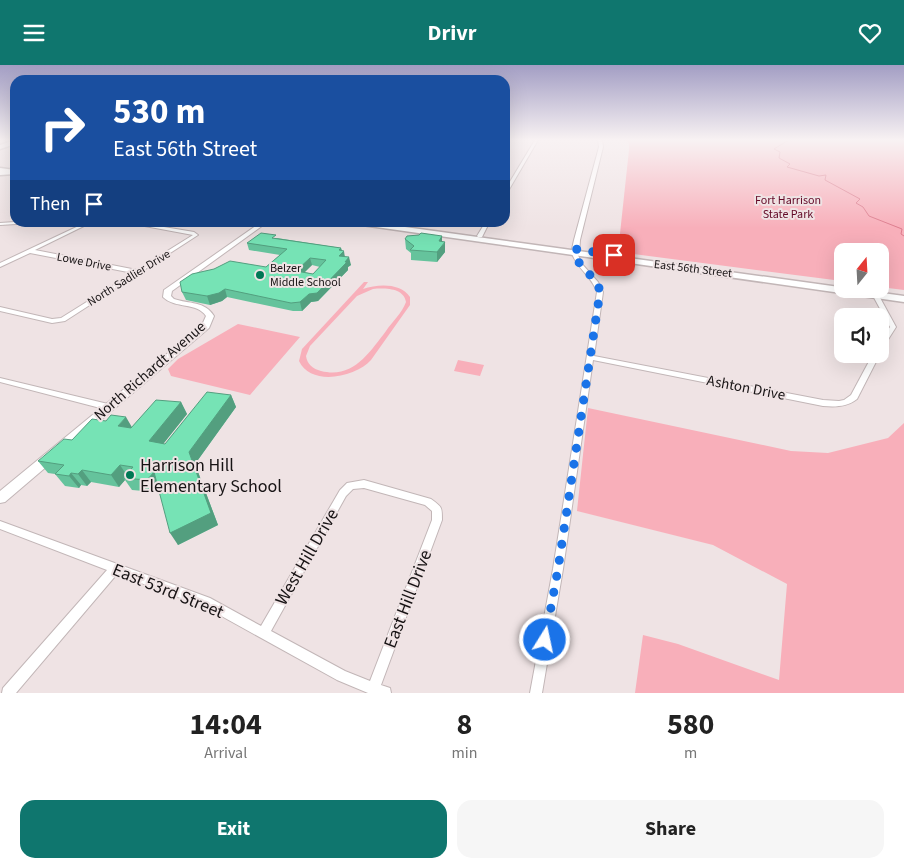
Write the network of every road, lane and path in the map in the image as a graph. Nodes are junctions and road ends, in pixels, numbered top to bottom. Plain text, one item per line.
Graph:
1 (519, 169) edge
2 (595, 169) edge
3 (510, 185) edge
4 (80, 227) edge
5 (157, 227) edge
6 (258, 227) edge
7 (401, 227) edge
8 (407, 227) edge
9 (485, 227) edge
10 (411, 228) junction
11 (480, 235) junction
12 (30, 251) junction
13 (575, 251) junction
14 (0, 265) edge
15 (139, 272) junction
16 (834, 284) edge
17 (834, 286) edge
18 (889, 293) edge
19 (904, 294) edge
20 (889, 295) edge
21 (904, 299) edge
22 (0, 309) edge
23 (889, 320) edge
24 (889, 336) edge
25 (590, 357) junction
26 (871, 363) edge
27 (0, 380) edge
28 (108, 407) junction
29 (0, 498) edge
30 (436, 509) joint
31 (0, 525) edge
32 (115, 569) junction
33 (264, 634) junction
34 (373, 689) junction
35 (8, 693) edge
36 (385, 693) edge
37 (536, 693) edge

1 - 3 street
2 - 13 street
4 - 12 street
5 - 15 street, North Sadlier Drive
6 - 28 street, North Richardt Avenue
7 - 10 main road, East 56th Street
8 - 10 main road, East 56th Street
9 - 11 street
10 - 11 main road, East 56th Street
10 - 13 main road, East 56th Street
11 - 13 main road, East 56th Street
12 - 14 street
12 - 15 street, Lowe Drive
13 - 16 main road, East 56th Street
13 - 17 main road, East 56th Street
13 - 25 street
15 - 22 street, North Sadlier Drive
18 - 19 main road, East 56th Street
20 - 21 main road, East 56th Street
23 - 24 street
25 - 26 street, Ashton Drive
25 - 37 street
27 - 28 street
28 - 29 street, North Richardt Avenue
30 - 33 street, West Hill Drive
30 - 34 street, East Hill Drive
31 - 32 street, East 53rd Street
32 - 33 street, East 53rd Street
32 - 35 street
33 - 34 street, East 53rd Street
34 - 36 street, East 53rd Street

